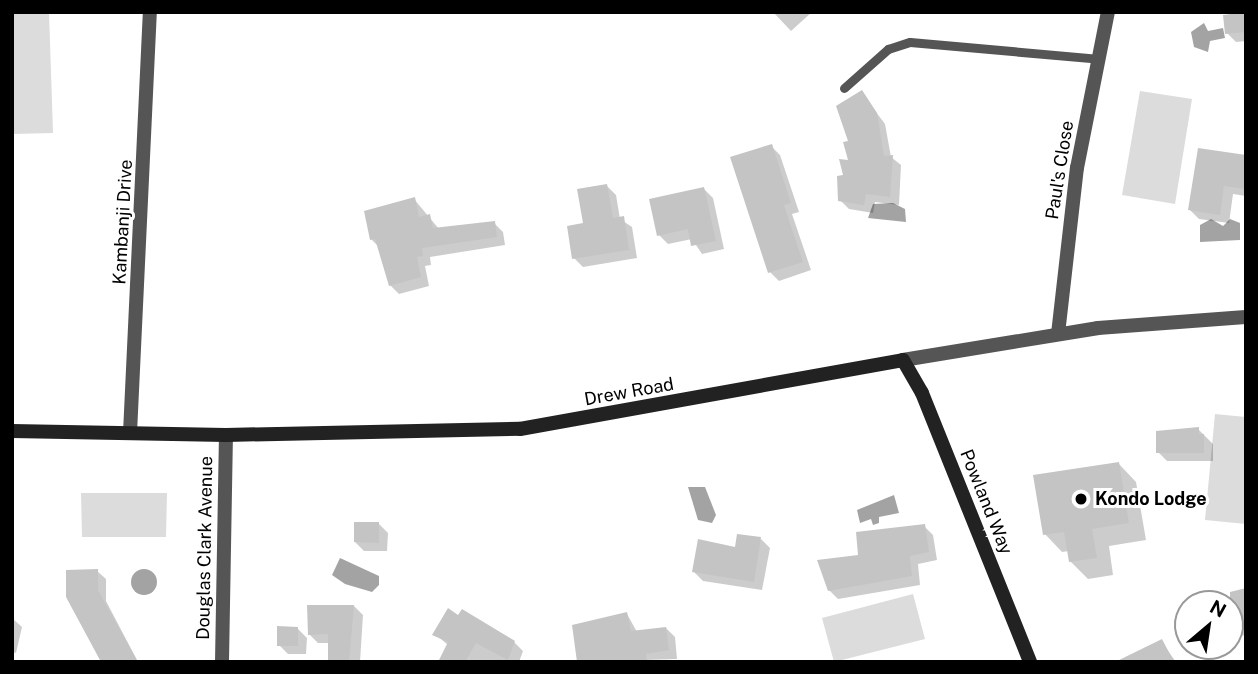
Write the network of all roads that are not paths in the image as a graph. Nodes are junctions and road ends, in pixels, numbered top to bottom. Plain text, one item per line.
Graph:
1 (150, 12) edge
2 (1108, 12) edge
3 (1098, 59) junction
4 (844, 88) dead end
5 (1246, 317) edge
6 (1058, 334) junction
7 (903, 360) junction
8 (12, 431) edge
9 (130, 433) junction
10 (226, 435) junction
11 (222, 662) edge
12 (1030, 662) edge

1 - 9 street, Kambanji Drive
2 - 3 street, Paul's Close
3 - 4 lane
3 - 6 street, Paul's Close
5 - 6 street, Drew Road
6 - 7 street, Drew Road
7 - 10 street, Drew Road
7 - 12 street, Powland Way
8 - 9 street, Drew Road
9 - 10 street, Drew Road
10 - 11 street, Douglas Clark Avenue

